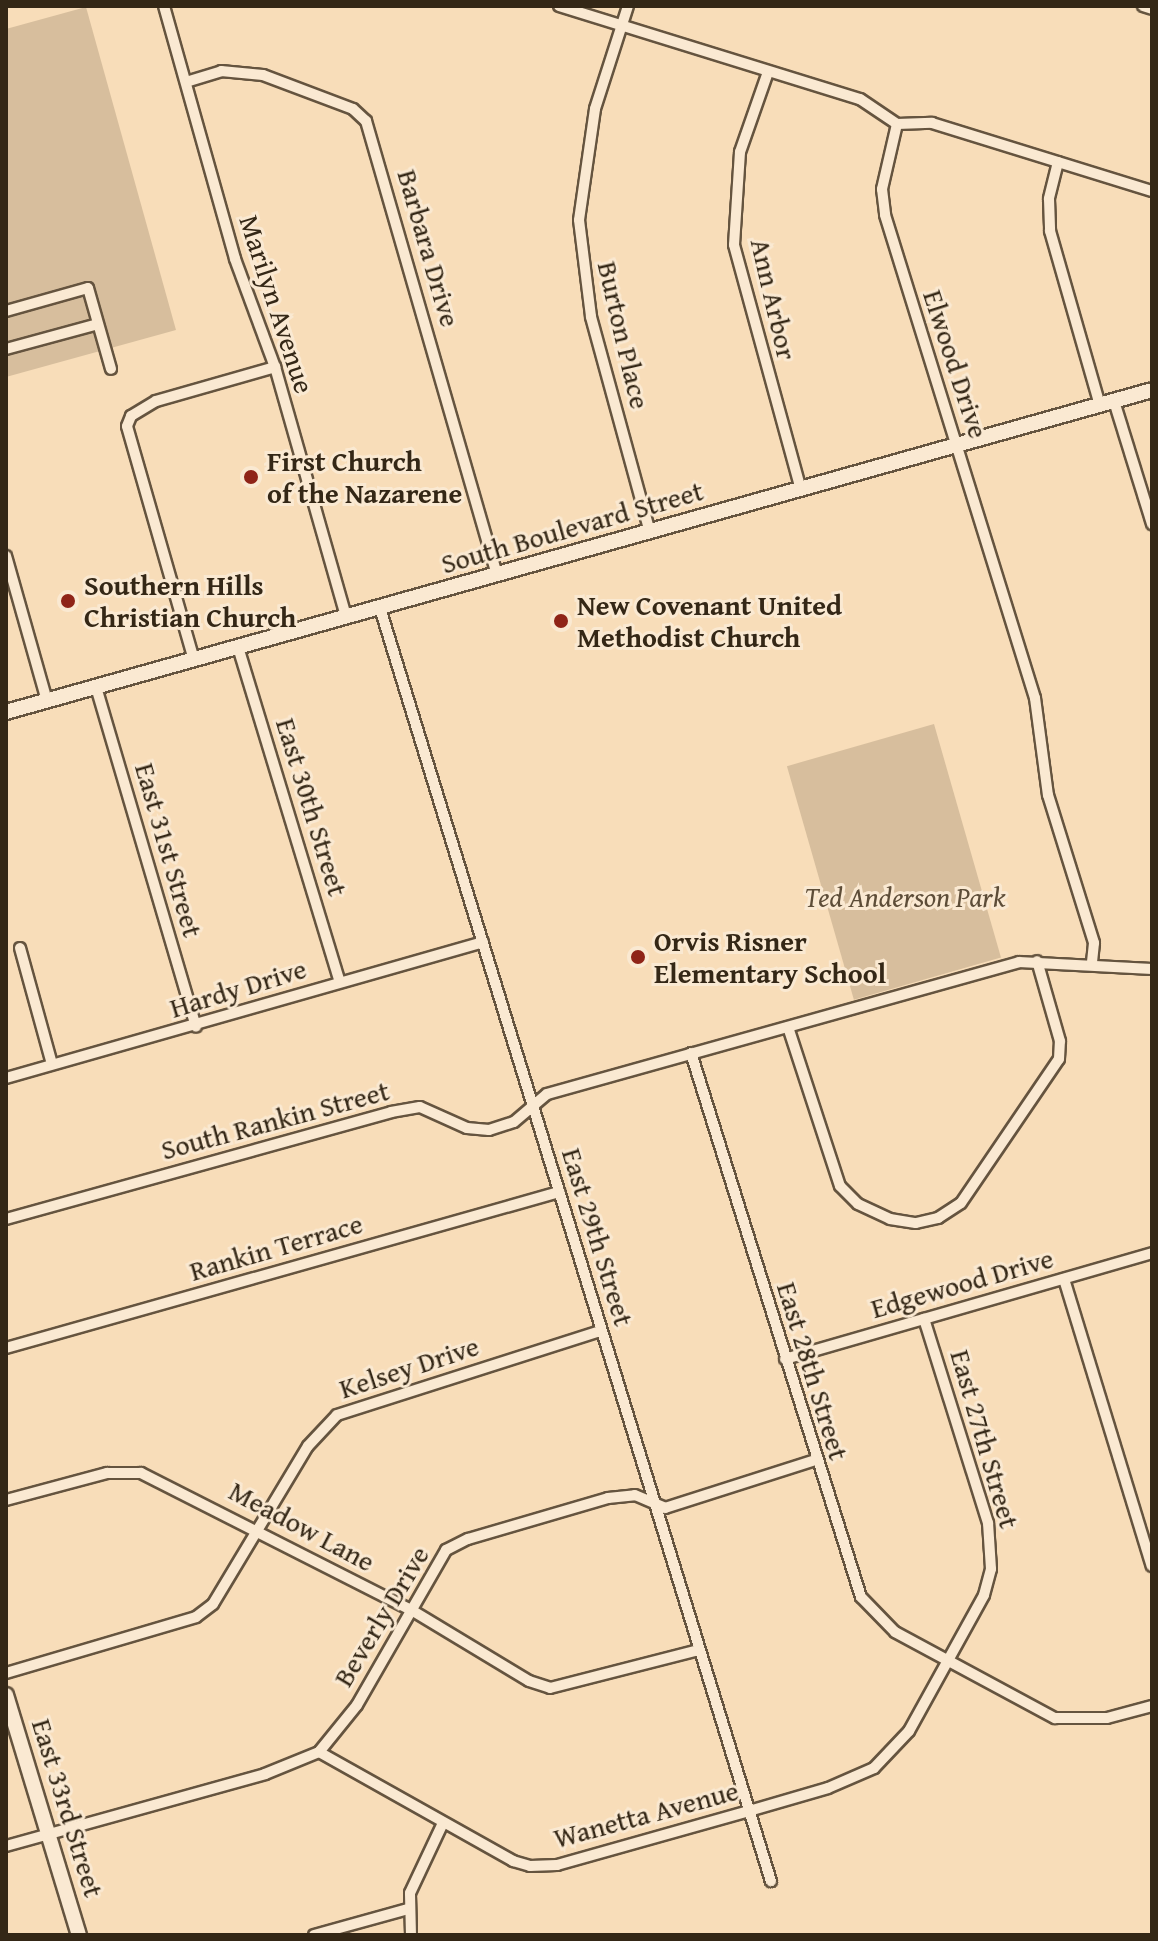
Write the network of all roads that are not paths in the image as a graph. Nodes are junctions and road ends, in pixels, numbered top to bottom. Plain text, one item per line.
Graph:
1 (164, 6) edge
2 (559, 6) edge
3 (628, 6) edge
4 (1143, 6) edge
5 (1152, 9) edge
6 (622, 26) junction
7 (768, 72) junction
8 (186, 82) junction
9 (897, 124) junction
10 (1058, 162) junction
11 (1152, 191) edge
12 (6, 311) edge
13 (98, 324) junction
14 (6, 349) edge
15 (275, 367) junction
16 (111, 369) dead end
17 (1152, 390) edge
18 (1107, 403) junction
19 (956, 446) junction
20 (801, 490) junction
21 (1152, 524) edge
22 (650, 532) junction
23 (6, 556) edge
24 (497, 575) junction
25 (380, 608) junction
26 (346, 617) junction
27 (238, 647) junction
28 (194, 660) junction
29 (96, 687) junction
30 (47, 701) junction
31 (6, 712) edge
32 (483, 942) junction
33 (20, 948) dead end
34 (1037, 961) junction
35 (1092, 963) junction
36 (1152, 969) edge
37 (340, 982) junction
38 (196, 1027) junction
39 (788, 1027) junction
40 (691, 1053) junction
41 (52, 1064) junction
42 (6, 1078) edge
43 (533, 1106) junction
44 (559, 1192) junction
45 (6, 1219) edge
46 (1152, 1253) edge
47 (1064, 1279) junction
48 (924, 1319) junction
49 (601, 1331) junction
50 (6, 1348) edge
51 (785, 1359) junction
52 (815, 1460) junction
53 (6, 1500) edge
54 (654, 1502) junction
55 (260, 1531) junction
56 (1152, 1566) edge
57 (413, 1611) junction
58 (699, 1650) junction
59 (948, 1660) junction
60 (6, 1673) edge
61 (6, 1695) edge
62 (1152, 1706) edge
63 (319, 1752) junction
64 (749, 1811) junction
65 (443, 1823) junction
66 (49, 1834) junction
67 (6, 1846) edge
68 (771, 1881) dead end
69 (408, 1909) junction
70 (79, 1935) edge
71 (314, 1935) edge
72 (411, 1935) edge

1 - 8 street, Marilyn Avenue
2 - 6 street
3 - 6 street, Burton Place
4 - 5 street
6 - 7 street
6 - 22 street, Burton Place
7 - 9 street
7 - 20 street, Ann Arbor
8 - 15 street, Marilyn Avenue
8 - 24 street, Barbara Drive
9 - 10 street
9 - 19 street, Elwood Drive
10 - 11 street
10 - 18 street
12 - 13 street
13 - 14 street
13 - 16 street
15 - 26 street, Marilyn Avenue
15 - 28 street
17 - 18 main road, South Boulevard Street
18 - 19 main road, South Boulevard Street
18 - 21 street
19 - 20 main road, South Boulevard Street
19 - 35 street, Elwood Drive
20 - 22 main road, South Boulevard Street
22 - 24 main road, South Boulevard Street
23 - 30 street
24 - 25 main road, South Boulevard Street
25 - 26 main road, South Boulevard Street
25 - 32 street, East 29th Street
26 - 27 main road, South Boulevard Street
27 - 28 main road, South Boulevard Street
27 - 37 street, East 30th Street
28 - 29 main road, South Boulevard Street
29 - 30 main road, South Boulevard Street
29 - 38 street, East 31st Street
30 - 31 main road, South Boulevard Street
32 - 37 street, Hardy Drive
32 - 43 street, East 29th Street
33 - 41 street
34 - 35 street, South Rankin Street
34 - 39 street, South Rankin Street
34 - 39 street
35 - 36 street, South Rankin Street
37 - 38 street, Hardy Drive
38 - 41 street, Hardy Drive
39 - 40 street, South Rankin Street
40 - 43 street, South Rankin Street
40 - 51 street, East 28th Street
41 - 42 street, Hardy Drive
43 - 44 street, East 29th Street
43 - 45 street, South Rankin Street
44 - 49 street, East 29th Street
44 - 50 street, Rankin Terrace
46 - 47 street, Edgewood Drive
47 - 48 street, Edgewood Drive
47 - 56 street
48 - 51 street, Edgewood Drive
48 - 59 street, East 27th Street
49 - 54 street, East 29th Street
49 - 55 street, Kelsey Drive
51 - 52 street, East 28th Street
52 - 54 street, Beverly Drive
52 - 59 street, East 28th Street
53 - 55 street, Meadow Lane
54 - 57 street, Beverly Drive
54 - 58 street, East 29th Street
55 - 57 street, Meadow Lane
55 - 60 street, Kelsey Drive
57 - 58 street, Meadow Lane
57 - 63 street, Beverly Drive
58 - 64 street, East 29th Street
59 - 62 street, East 28th Street
59 - 64 street, Wanetta Avenue
61 - 66 main road, East 33rd Street
63 - 65 street, Wanetta Avenue
63 - 66 street, Beverly Drive
64 - 65 street, Wanetta Avenue
64 - 68 street, East 29th Street
65 - 69 street
66 - 67 street, Beverly Drive
66 - 70 main road, East 33rd Street
69 - 71 street
69 - 72 street

